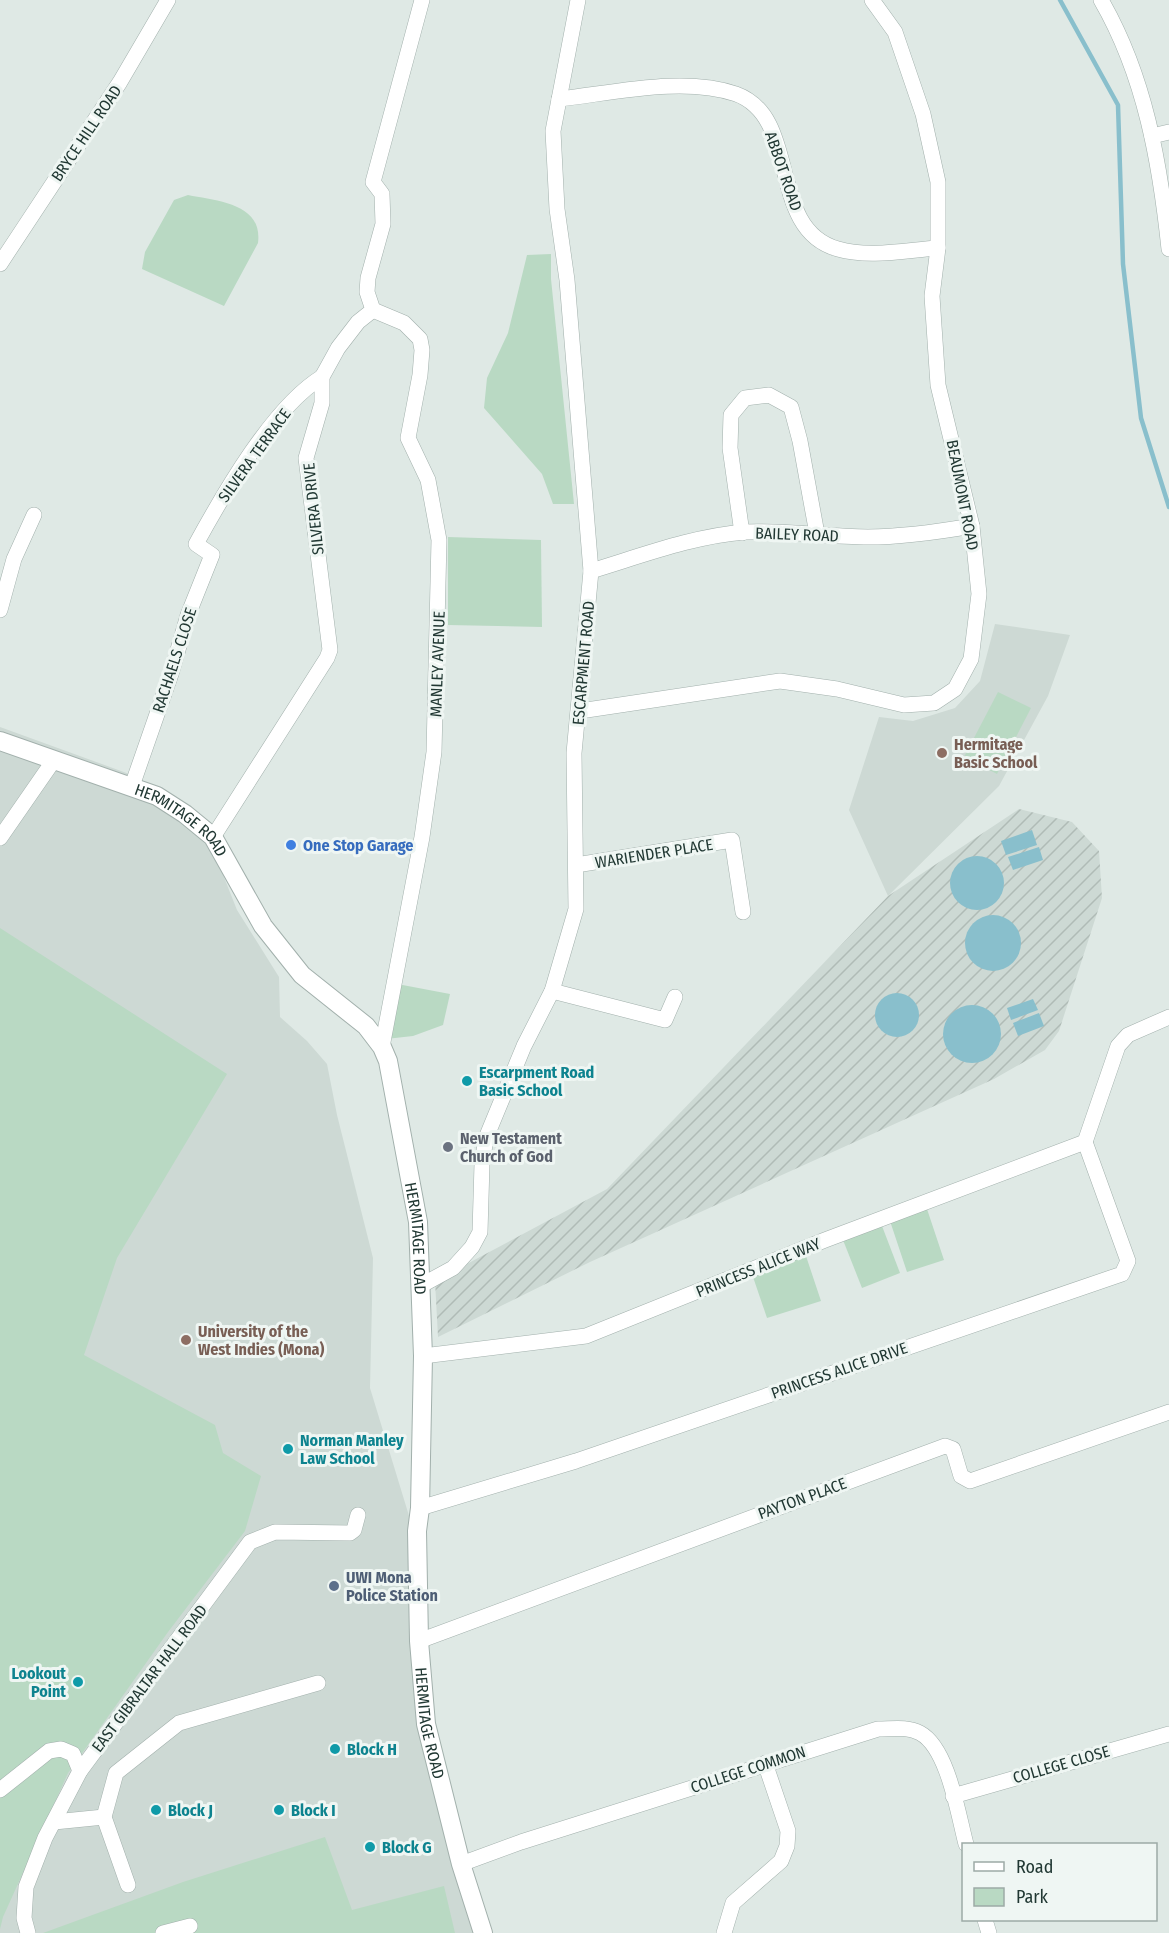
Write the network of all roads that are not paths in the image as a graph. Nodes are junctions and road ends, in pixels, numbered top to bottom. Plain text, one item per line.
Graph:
1 (168, 0) edge
2 (422, 0) edge
3 (578, 0) edge
4 (872, 0) edge
5 (1101, 0) edge
6 (559, 99) junction
7 (1169, 132) edge
8 (1152, 136) junction
9 (938, 248) junction
10 (1169, 249) edge
11 (0, 264) edge
12 (373, 310) junction
13 (322, 377) junction
14 (34, 515) dead end
15 (972, 526) junction
16 (742, 532) junction
17 (818, 534) junction
18 (196, 544) joint
19 (591, 571) junction
20 (0, 610) edge
21 (579, 711) junction
22 (0, 741) edge
23 (54, 760) junction
24 (132, 786) junction
25 (213, 837) junction
26 (0, 838) edge
27 (576, 865) junction
28 (742, 912) dead end
29 (552, 991) junction
30 (675, 997) dead end
31 (1168, 1017) edge
32 (382, 1047) junction
33 (1085, 1142) junction
34 (422, 1285) junction
35 (423, 1356) junction
36 (1169, 1412) edge
37 (420, 1508) junction
38 (358, 1515) dead end
39 (419, 1641) junction
40 (318, 1683) dead end
41 (1169, 1734) edge
42 (765, 1763) junction
43 (80, 1771) junction
44 (0, 1790) edge
45 (953, 1796) junction
46 (104, 1817) junction
47 (54, 1822) junction
48 (965, 1843) edge
49 (461, 1864) junction
50 (128, 1885) dead end
51 (190, 1926) dead end
52 (28, 1933) edge
53 (163, 1933) edge
54 (483, 1933) edge
55 (724, 1933) edge

1 - 11 street, BRYCE HILL ROAD
2 - 12 street
3 - 6 street, ESCARPMENT ROAD
4 - 9 street, BEAUMONT ROAD
5 - 8 street
6 - 9 street, ABBOT ROAD
6 - 19 street, ESCARPMENT ROAD
7 - 8 street
8 - 10 street
9 - 15 street, BEAUMONT ROAD
12 - 13 street, SILVERA DRIVE
12 - 32 street, MANLEY AVENUE
13 - 18 street, SILVERA TERRACE
13 - 25 street, SILVERA DRIVE
14 - 20 street
15 - 17 street, BAILEY ROAD
15 - 21 street, BEAUMONT ROAD
16 - 17 street, BAILEY ROAD
16 - 17 street
16 - 19 street, BAILEY ROAD
18 - 24 street, RACHAELS CLOSE
19 - 21 street, ESCARPMENT ROAD
21 - 27 street, ESCARPMENT ROAD
22 - 23 street, HERMITAGE ROAD
23 - 24 street, HERMITAGE ROAD
23 - 26 street
24 - 25 street, HERMITAGE ROAD
25 - 32 street, HERMITAGE ROAD
27 - 28 street, WARIENDER PLACE
27 - 29 street, ESCARPMENT ROAD
29 - 30 street
29 - 34 street, ESCARPMENT ROAD
31 - 33 street
32 - 34 street, HERMITAGE ROAD
33 - 35 street, PRINCESS ALICE WAY
33 - 37 street, PRINCESS ALICE DRIVE
34 - 35 street, HERMITAGE ROAD
35 - 37 street, HERMITAGE ROAD
36 - 39 street, PAYTON PLACE
37 - 39 street, HERMITAGE ROAD
38 - 43 street, EAST GIBRALTAR HALL ROAD
39 - 49 street, HERMITAGE ROAD
40 - 46 street
41 - 45 street, COLLEGE CLOSE
42 - 45 street, COLLEGE COMMON
42 - 49 street, COLLEGE COMMON
42 - 55 street
43 - 44 street
43 - 47 street, EAST GIBRALTAR HALL ROAD
45 - 48 street, COLLEGE COMMON
46 - 47 street
46 - 50 street
47 - 52 street, EAST GIBRALTAR HALL ROAD
49 - 54 street, HERMITAGE ROAD
51 - 53 street

